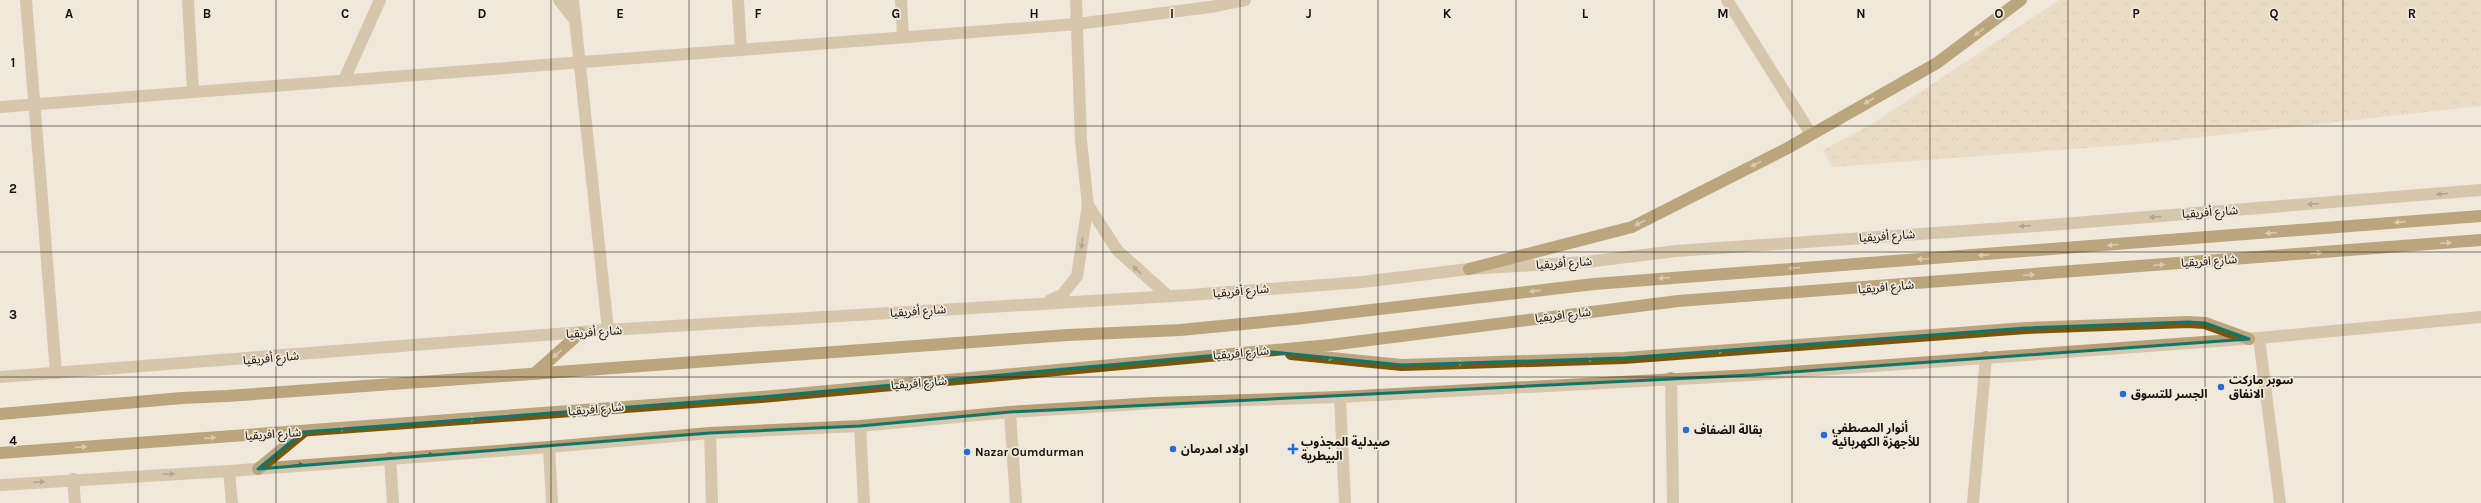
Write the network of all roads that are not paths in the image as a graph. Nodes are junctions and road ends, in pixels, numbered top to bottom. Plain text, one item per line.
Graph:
1 (26, 0) edge
2 (188, 0) edge
3 (380, 0) edge
4 (559, 0) edge
5 (573, 0) edge
6 (738, 0) edge
7 (901, 0) edge
8 (1076, 0) edge
9 (1245, 0) edge
10 (1727, 0) edge
11 (2021, 0) edge
12 (574, 19) junction
13 (1077, 24) junction
14 (903, 37) junction
15 (741, 50) junction
16 (580, 62) junction
17 (344, 80) junction
18 (193, 91) junction
19 (33, 104) junction
20 (0, 107) edge
21 (1811, 134) junction
22 (2481, 190) edge
23 (1088, 205) junction
24 (2481, 216) edge
25 (2481, 240) edge
26 (1469, 269) junction
27 (1167, 296) junction
28 (1039, 303) junction
29 (2481, 317) edge
30 (608, 330) junction
31 (580, 333) junction
32 (2254, 338) junction
33 (1262, 351) junction
34 (1986, 357) junction
35 (56, 373) junction
36 (534, 374) junction
37 (0, 377) edge
38 (1671, 378) junction
39 (1340, 397) junction
40 (1010, 412) junction
41 (0, 414) edge
42 (860, 426) junction
43 (303, 432) junction
44 (710, 433) junction
45 (549, 447) junction
46 (0, 453) edge
47 (390, 458) junction
48 (258, 469) junction
49 (229, 471) junction
50 (73, 479) junction
51 (0, 485) edge
52 (75, 503) edge
53 (232, 503) edge
54 (393, 503) edge
55 (552, 503) edge
56 (712, 503) edge
57 (864, 503) edge
58 (1016, 503) edge
59 (1345, 503) edge
60 (1673, 503) edge
61 (1973, 503) edge
62 (2280, 503) edge

1 - 19 street
2 - 18 street
3 - 17 street
4 - 12 street
5 - 12 street
6 - 15 street
7 - 14 street
8 - 13 street
9 - 13 street
10 - 21 street
11 -> 21 highway
12 - 16 street
13 - 14 street
13 - 23 street
14 - 15 street
15 - 16 street
16 - 17 street
16 - 30 street
17 - 18 street
18 - 19 street
19 - 20 street
19 - 35 street
21 -> 26 highway
22 -> 26 street, شارع أفريقيا
27 -> 23 street
23 -> 28 street
24 -> 36 highway, شارع افريقيا
33 -> 25 highway, شارع افريقيا
26 - 27 street, شارع أفريقيا
27 - 28 street, شارع أفريقيا
28 - 30 street, شارع أفريقيا
29 - 32 street
30 - 31 street, شارع أفريقيا
31 - 35 street, شارع أفريقيا
31 -> 36 highway
33 -> 32 highway
32 - 34 street
32 - 62 street
43 -> 33 highway, شارع افريقيا
34 - 38 street
34 - 61 street
35 - 37 street, شارع أفريقيا
36 - 41 highway, شارع افريقيا
38 - 39 street
38 - 60 street
39 - 40 street
39 - 59 street
40 - 42 street
40 - 58 street
42 - 44 street
42 - 57 street
46 -> 43 highway, شارع افريقيا
43 - 48 highway
44 - 45 street
44 - 56 street
47 -> 45 street
45 - 55 street
48 -> 47 street
47 - 54 street
48 - 49 street
50 -> 49 street
49 - 53 street
51 -> 50 street
50 - 52 street

